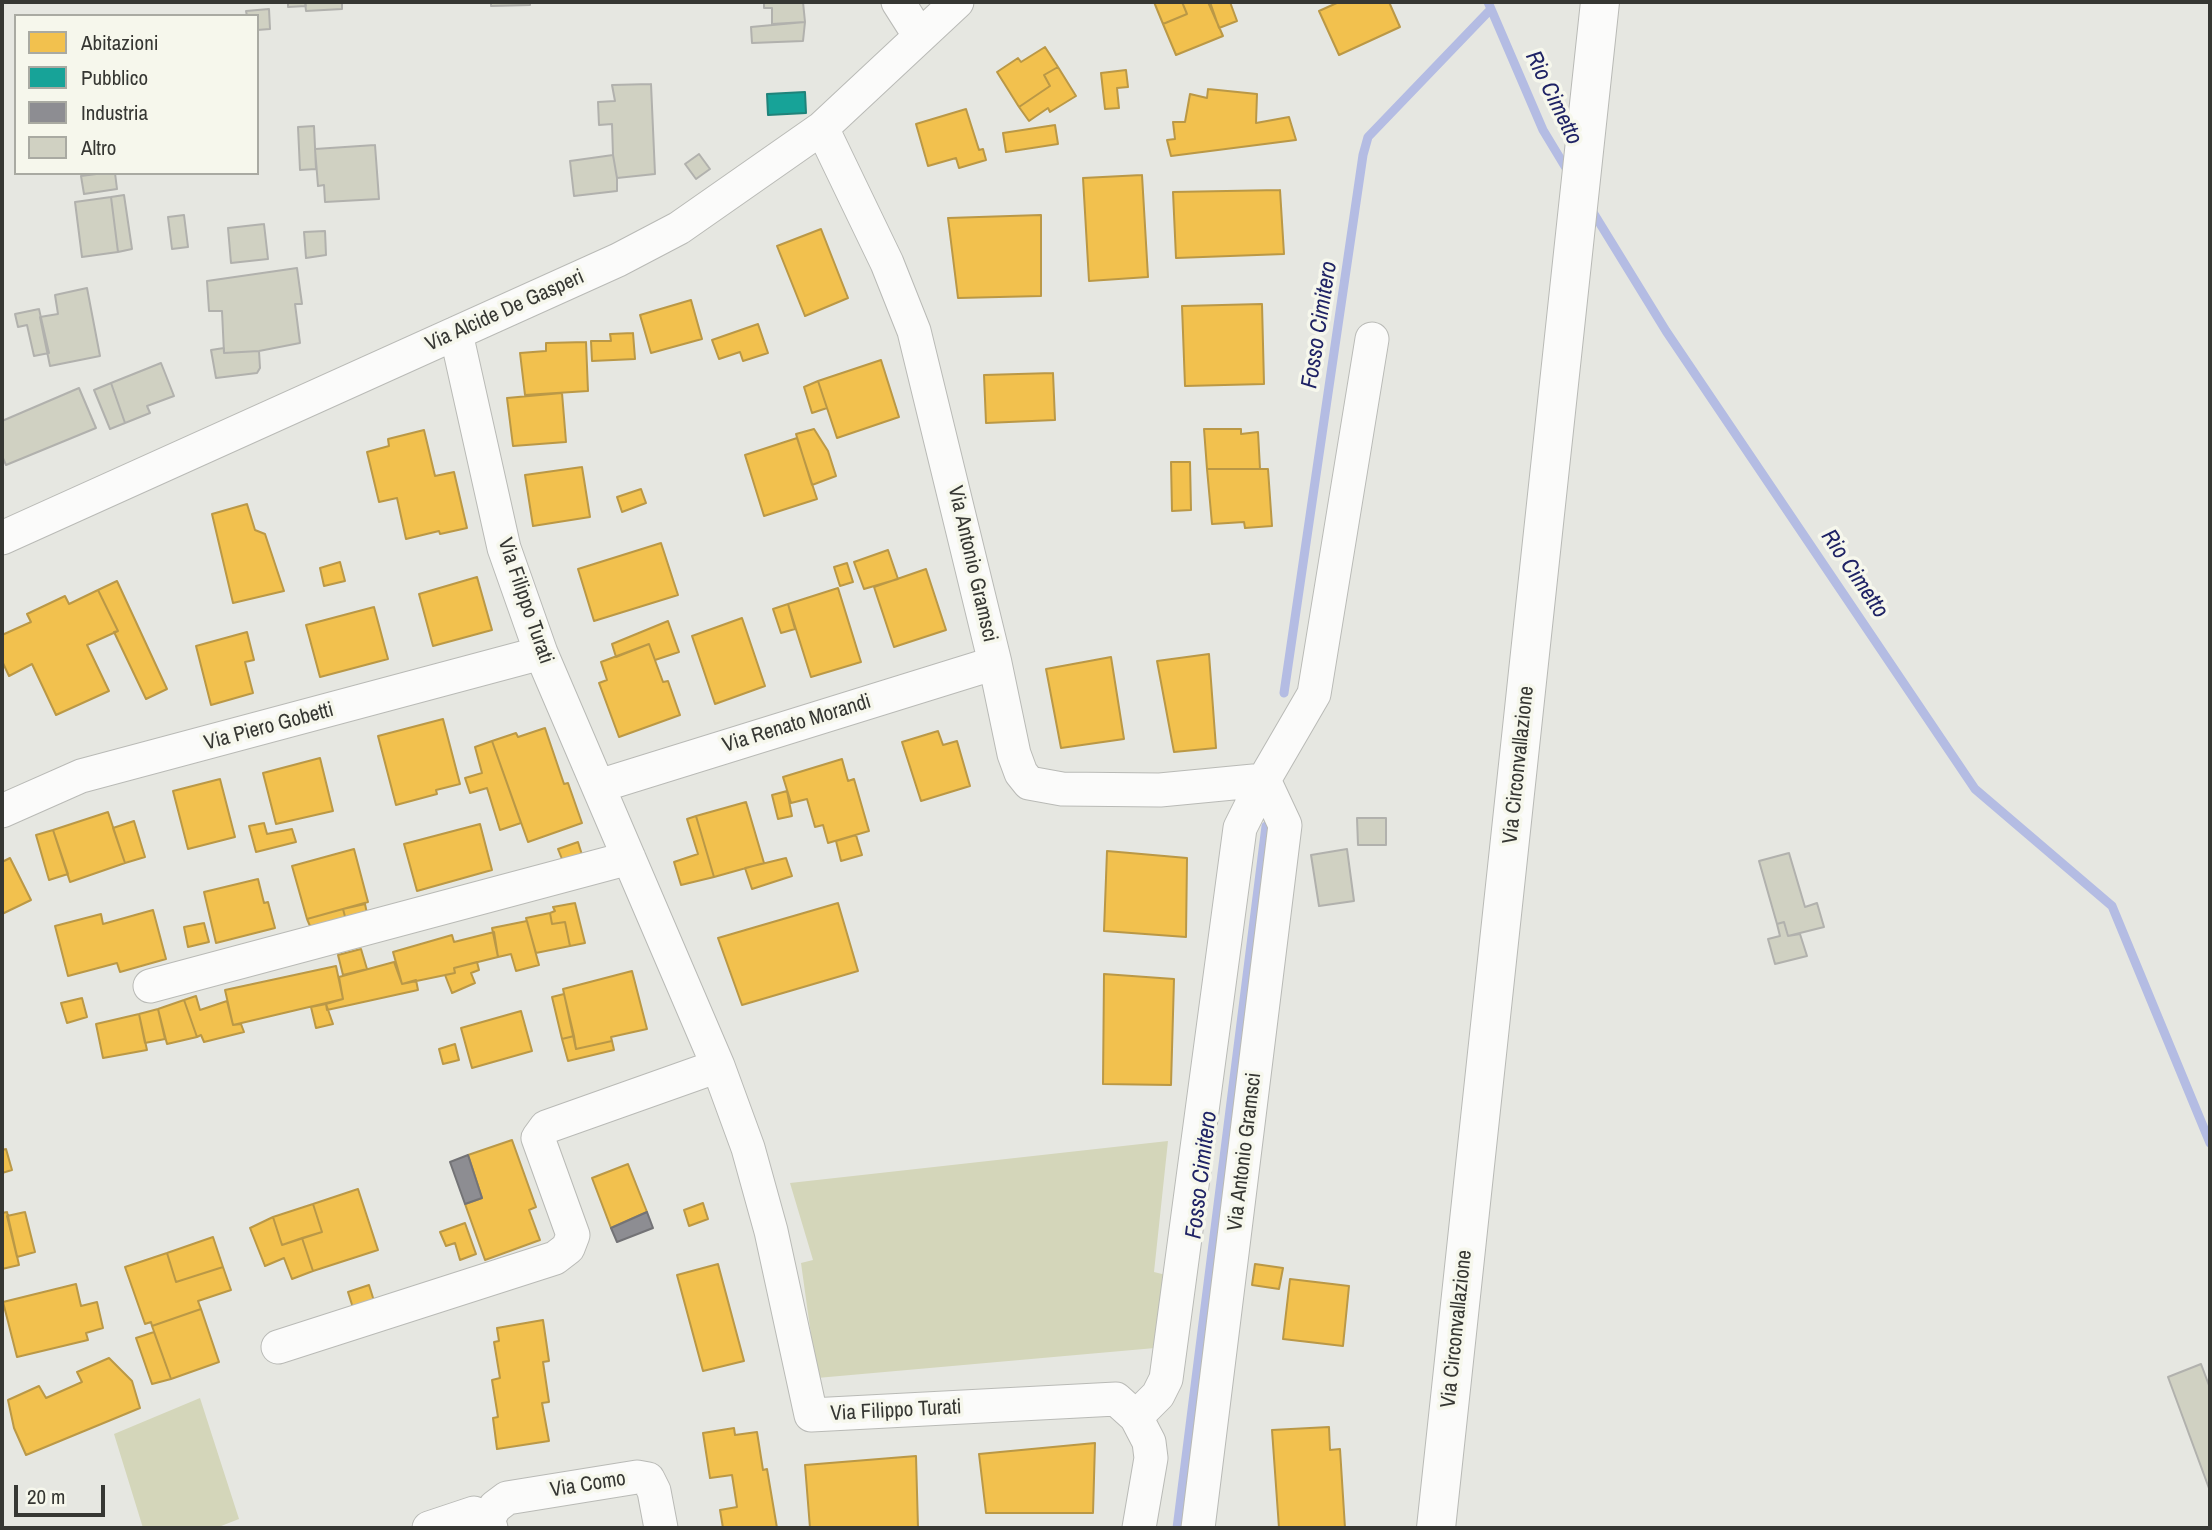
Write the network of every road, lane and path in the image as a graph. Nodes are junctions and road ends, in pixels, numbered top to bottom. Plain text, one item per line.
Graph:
1 (898, 2) edge
2 (957, 2) edge
3 (1600, 2) edge
4 (919, 35) junction
5 (822, 128) junction
6 (456, 332) junction
7 (1372, 339) dead end
8 (2, 538) edge
9 (541, 653) junction
10 (995, 663) junction
11 (1264, 780) junction
12 (599, 786) junction
13 (2, 811) edge
14 (629, 858) junction
15 (150, 986) dead end
16 (718, 1066) junction
17 (278, 1347) dead end
18 (1136, 1417) junction
19 (490, 1524) edge
20 (429, 1528) edge
21 (661, 1528) edge
22 (1139, 1528) edge
23 (1198, 1528) edge
24 (1436, 1528) edge

1 - 4 street
2 - 4 street, Via Alcide De Gasperi
3 - 24 main road, Via Circonvallazione
4 - 5 street, Via Alcide De Gasperi
5 - 6 street, Via Alcide De Gasperi
5 - 10 street, Via Antonio Gramsci
6 - 8 street, Via Alcide De Gasperi
6 - 9 street, Via Filippo Turati
7 - 11 street
9 - 12 street, Via Filippo Turati
9 - 13 street, Via Piero Gobetti
10 - 11 street, Via Antonio Gramsci
10 - 12 street, Via Renato Morandi
11 - 18 street
11 - 23 street, Via Antonio Gramsci
12 - 14 street, Via Filippo Turati
14 - 15 street
14 - 16 street, Via Filippo Turati
16 - 17 street
16 - 18 street, Via Filippo Turati
18 - 22 street
19 - 20 street
19 - 21 street, Via Como

